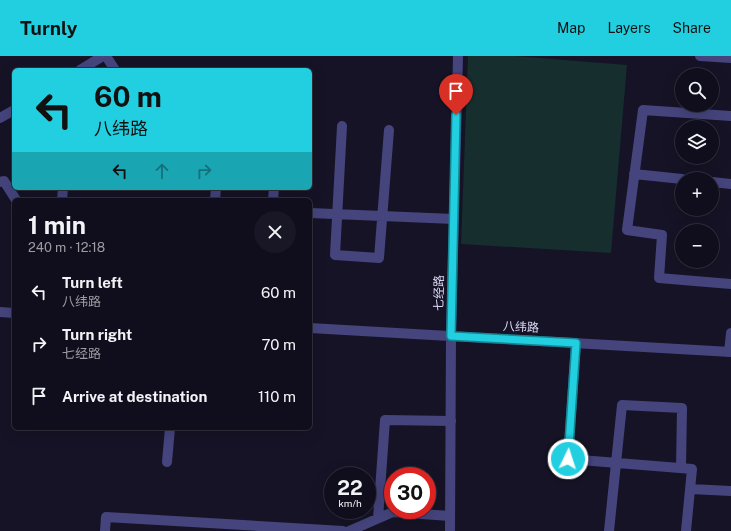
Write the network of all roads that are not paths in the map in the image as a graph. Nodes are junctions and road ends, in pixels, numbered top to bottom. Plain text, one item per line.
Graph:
1 (103, 56) edge
2 (106, 56) edge
3 (458, 56) edge
4 (700, 56) edge
5 (731, 58) edge
6 (83, 68) edge
7 (114, 68) edge
8 (12, 111) edge
9 (731, 116) edge
10 (0, 118) edge
11 (342, 126) dead end
12 (389, 130) dead end
13 (634, 174) junction
14 (675, 178) edge
15 (0, 182) edge
16 (719, 183) edge
17 (731, 184) edge
18 (15, 198) edge
19 (312, 213) edge
20 (338, 214) junction
21 (382, 216) junction
22 (454, 219) junction
23 (731, 284) edge
24 (0, 312) edge
25 (12, 313) edge
26 (312, 328) edge
27 (731, 334) edge
28 (451, 336) junction
29 (576, 343) junction
30 (730, 352) edge
31 (451, 421) junction
32 (170, 430) edge
33 (167, 462) dead end
34 (616, 463) junction
35 (681, 468) junction
36 (690, 489) junction
37 (731, 491) edge
38 (450, 516) junction
39 (378, 518) junction
40 (105, 531) edge
41 (332, 531) edge
42 (343, 531) edge
43 (349, 531) edge
44 (450, 531) edge
45 (609, 531) edge
46 (686, 531) edge

1 - 6 street
2 - 7 street
3 - 22 street, 七经路
4 - 5 street
8 - 10 street
9 - 13 street
11 - 20 street
12 - 21 street
13 - 14 street
13 - 23 street
15 - 18 street
16 - 17 street
19 - 20 street
20 - 21 street
20 - 21 street
21 - 22 street
22 - 28 street, 七经路
24 - 25 street
26 - 28 street, 八纬路
27 - 30 street
28 - 29 street, 八纬路
28 - 31 street, 七经路
29 - 30 street, 八纬路
29 - 34 street
31 - 38 street, 七经路
31 - 39 street
32 - 33 street
34 - 35 street
34 - 35 street
34 - 45 street
35 - 36 street
36 - 37 street
36 - 46 street
38 - 39 street
38 - 44 street, 七经路
39 - 43 street
40 - 41 street
41 - 42 street

